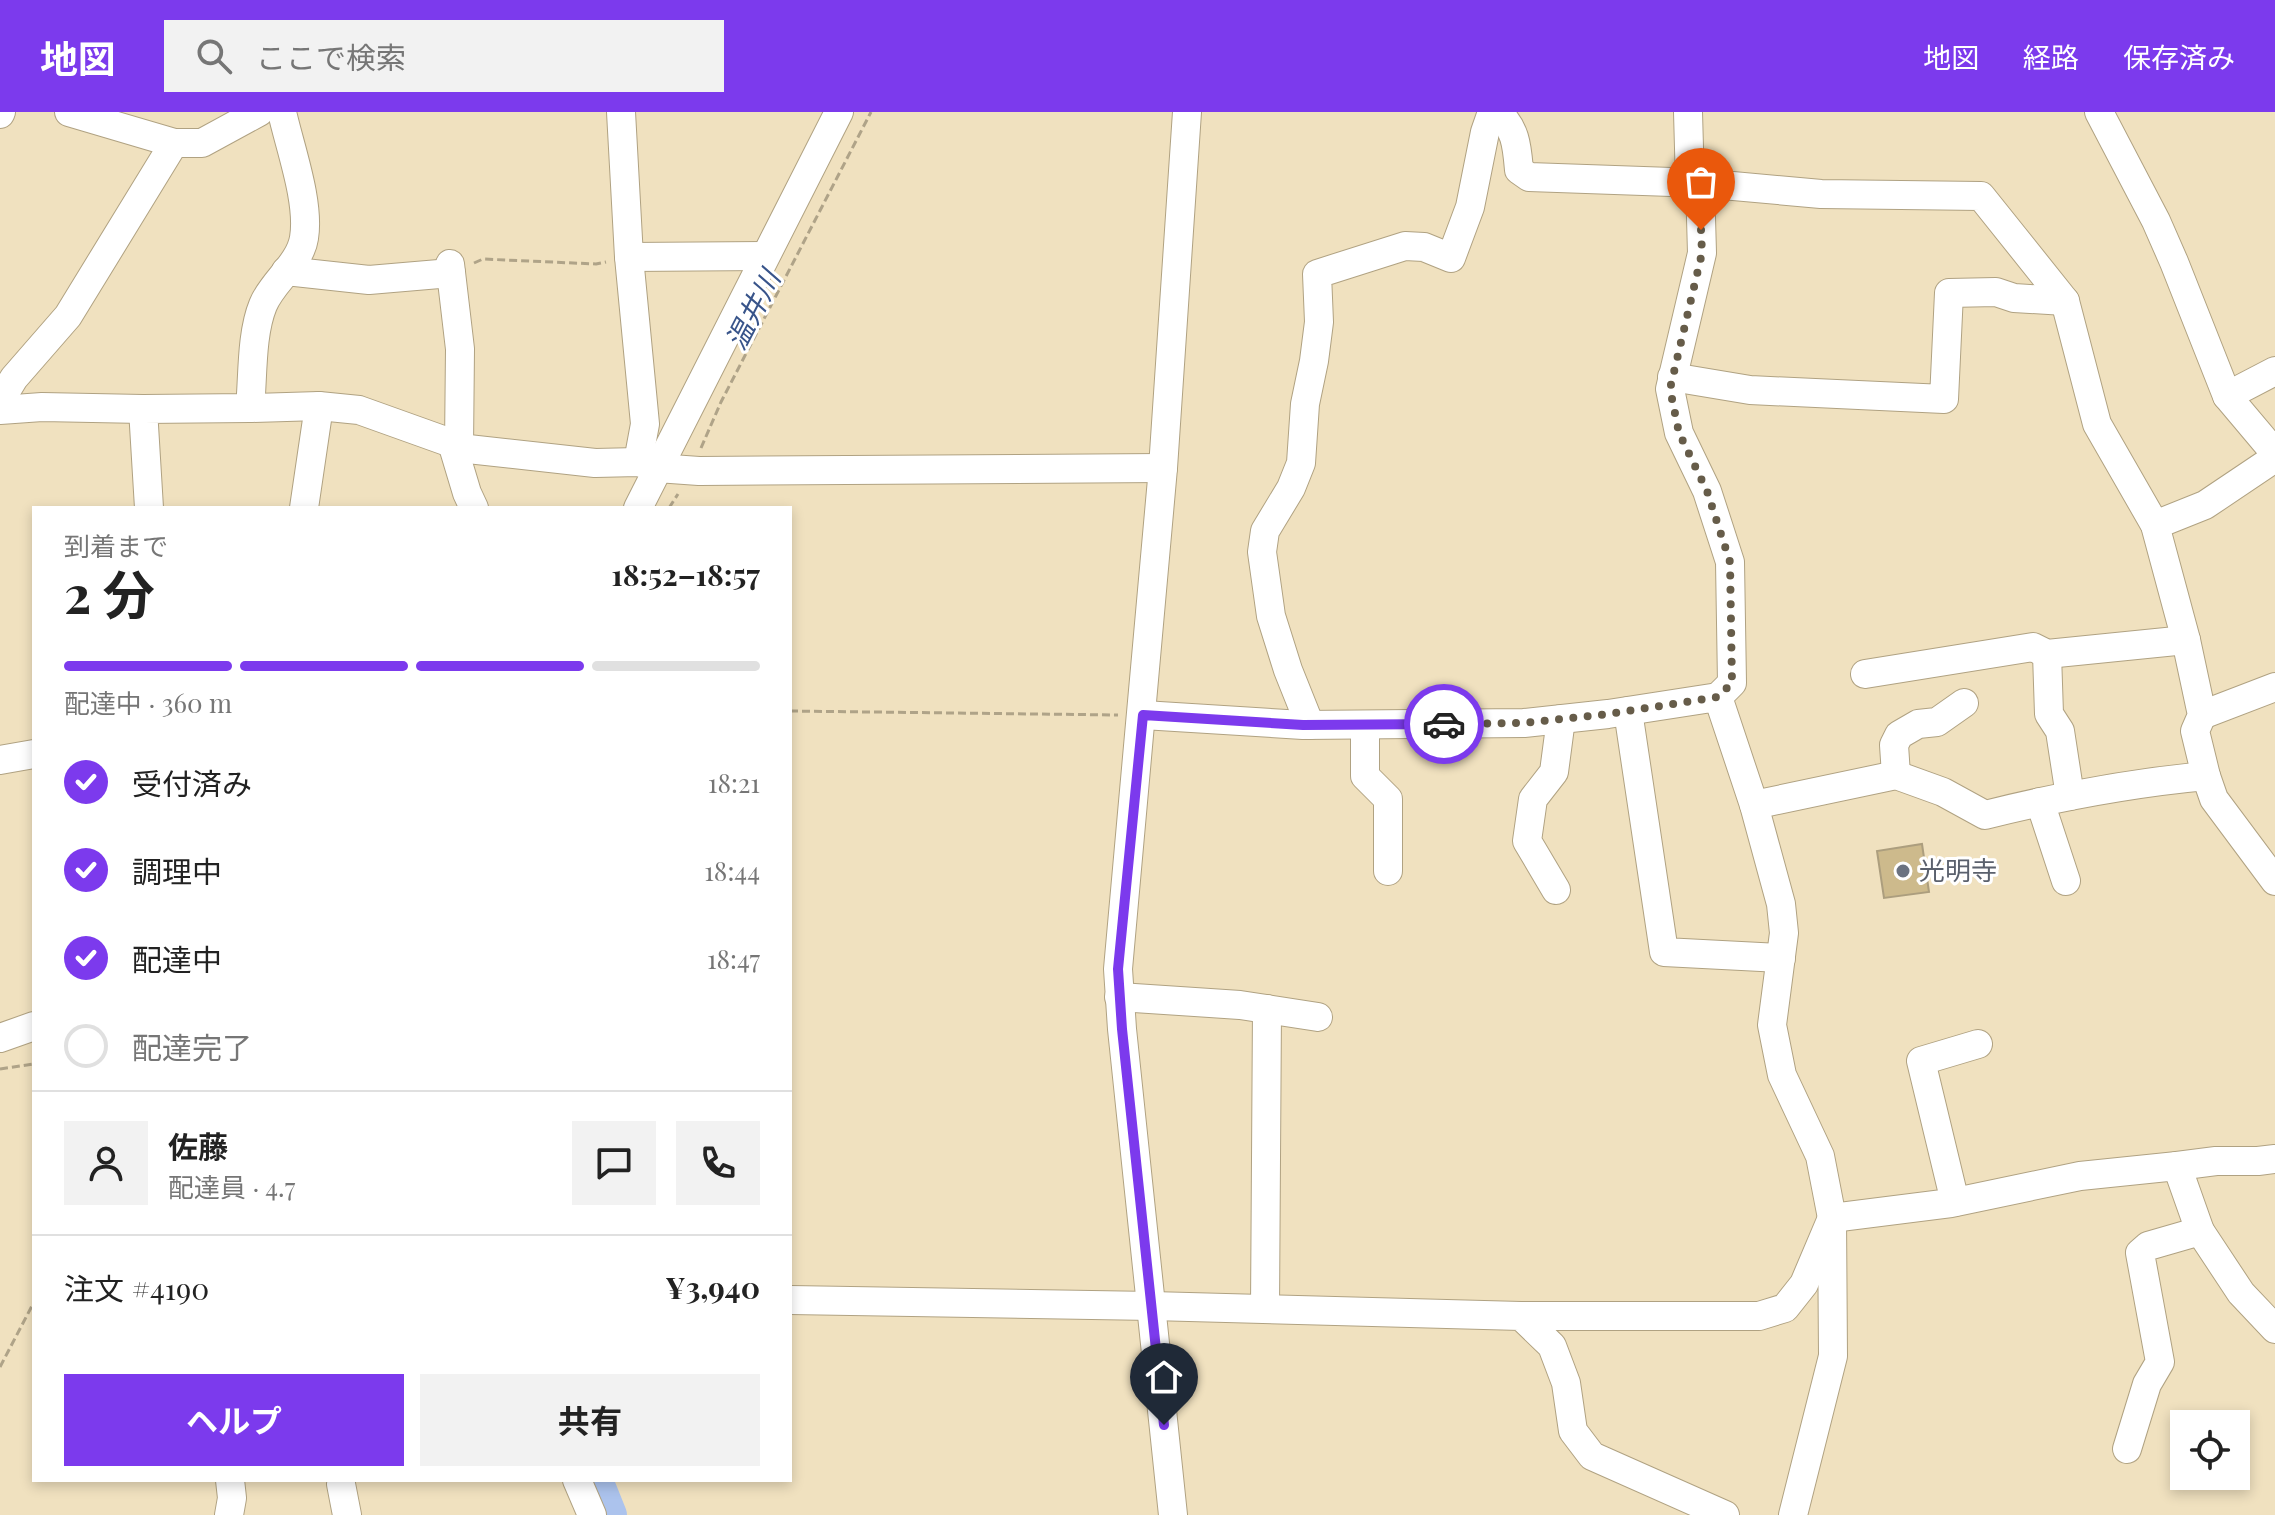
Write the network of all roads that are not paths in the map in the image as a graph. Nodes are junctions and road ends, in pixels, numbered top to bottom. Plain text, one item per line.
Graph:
1 (69, 112) edge
2 (259, 112) edge
3 (282, 112) edge
4 (621, 112) edge
5 (839, 112) edge
6 (1187, 112) edge
7 (1495, 112) edge
8 (1688, 112) edge
9 (2099, 112) edge
10 (174, 143) junction
11 (1695, 183) junction
12 (764, 256) junction
13 (629, 257) junction
14 (286, 271) junction
15 (2065, 301) junction
16 (2275, 371) edge
17 (1672, 377) junction
18 (2227, 396) junction
19 (0, 401) edge
20 (319, 406) junction
21 (250, 408) junction
22 (143, 409) junction
23 (0, 410) edge
24 (456, 445) junction
25 (2275, 455) edge
26 (667, 468) junction
27 (1163, 468) junction
28 (149, 506) edge
29 (304, 506) edge
30 (473, 506) edge
31 (639, 506) edge
32 (2155, 525) junction
33 (2186, 640) junction
34 (2047, 654) junction
35 (1865, 674) dead end
36 (2275, 687) edge
37 (1718, 697) junction
38 (1964, 703) dead end
39 (1628, 711) junction
40 (1143, 715) junction
41 (1561, 719) junction
42 (2199, 723) junction
43 (1310, 725) junction
44 (1365, 725) junction
45 (32, 754) edge
46 (0, 760) edge
47 (1896, 775) junction
48 (2206, 776) junction
49 (2163, 780) junction
50 (2070, 796) junction
51 (2040, 802) junction
52 (1754, 805) junction
53 (2270, 868) edge
54 (1388, 871) dead end
55 (2066, 881) dead end
56 (1556, 890) dead end
57 (1781, 958) junction
58 (1119, 997) junction
59 (1267, 1009) junction
60 (1318, 1017) dead end
61 (32, 1027) edge
62 (0, 1038) edge
63 (1978, 1044) dead end
64 (2275, 1159) edge
65 (2177, 1166) junction
66 (1955, 1202) junction
67 (1832, 1218) junction
68 (2200, 1231) junction
69 (792, 1300) edge
70 (1152, 1306) junction
71 (1265, 1309) junction
72 (1521, 1316) junction
73 (2275, 1329) edge
74 (2127, 1449) dead end
75 (230, 1482) edge
76 (578, 1482) edge
77 (341, 1484) dead end
78 (229, 1515) edge
79 (347, 1515) edge
80 (592, 1515) edge
81 (1173, 1515) edge
82 (1725, 1515) edge
83 (1793, 1515) edge

1 - 10 street
2 - 10 street
3 - 14 street
4 - 13 street
5 - 12 street
6 - 27 street
7 - 11 street
7 - 43 street
8 - 11 street
9 - 18 street
10 - 19 street
11 - 15 street
11 - 17 street
12 - 13 street
12 - 26 street
13 - 26 street
14 - 21 street
14 - 24 street
15 - 17 street
15 - 32 street
16 - 18 street
17 - 37 street
18 - 25 street
20 - 21 street
20 - 24 street
20 - 29 street
21 - 22 street
22 - 23 street
22 - 28 street
24 - 26 street
24 - 30 street
25 - 32 street
26 - 27 street
26 - 31 street
27 - 40 street
32 - 33 street
33 - 34 street
33 - 42 street
34 - 35 street
34 - 50 street
36 - 42 street
37 - 39 street
37 - 52 street
38 - 47 street
39 - 41 street
39 - 57 street
40 - 43 street
40 - 58 street
41 - 44 street
41 - 56 street
42 - 48 street
42 - 49 street
43 - 44 street
44 - 54 street
45 - 46 street
47 - 51 street
47 - 52 street
48 - 49 street
48 - 53 street
49 - 50 street
50 - 51 street
51 - 55 street
52 - 57 street
57 - 67 street
58 - 59 street
58 - 70 street
59 - 60 street
59 - 71 street
61 - 62 street
63 - 66 street
64 - 65 street
65 - 66 street
65 - 68 street
66 - 67 street
67 - 72 street
67 - 83 street
68 - 73 street
68 - 74 street
69 - 70 street
70 - 71 street
70 - 81 street
71 - 72 street
72 - 82 street
75 - 78 street
76 - 80 street
77 - 79 street

